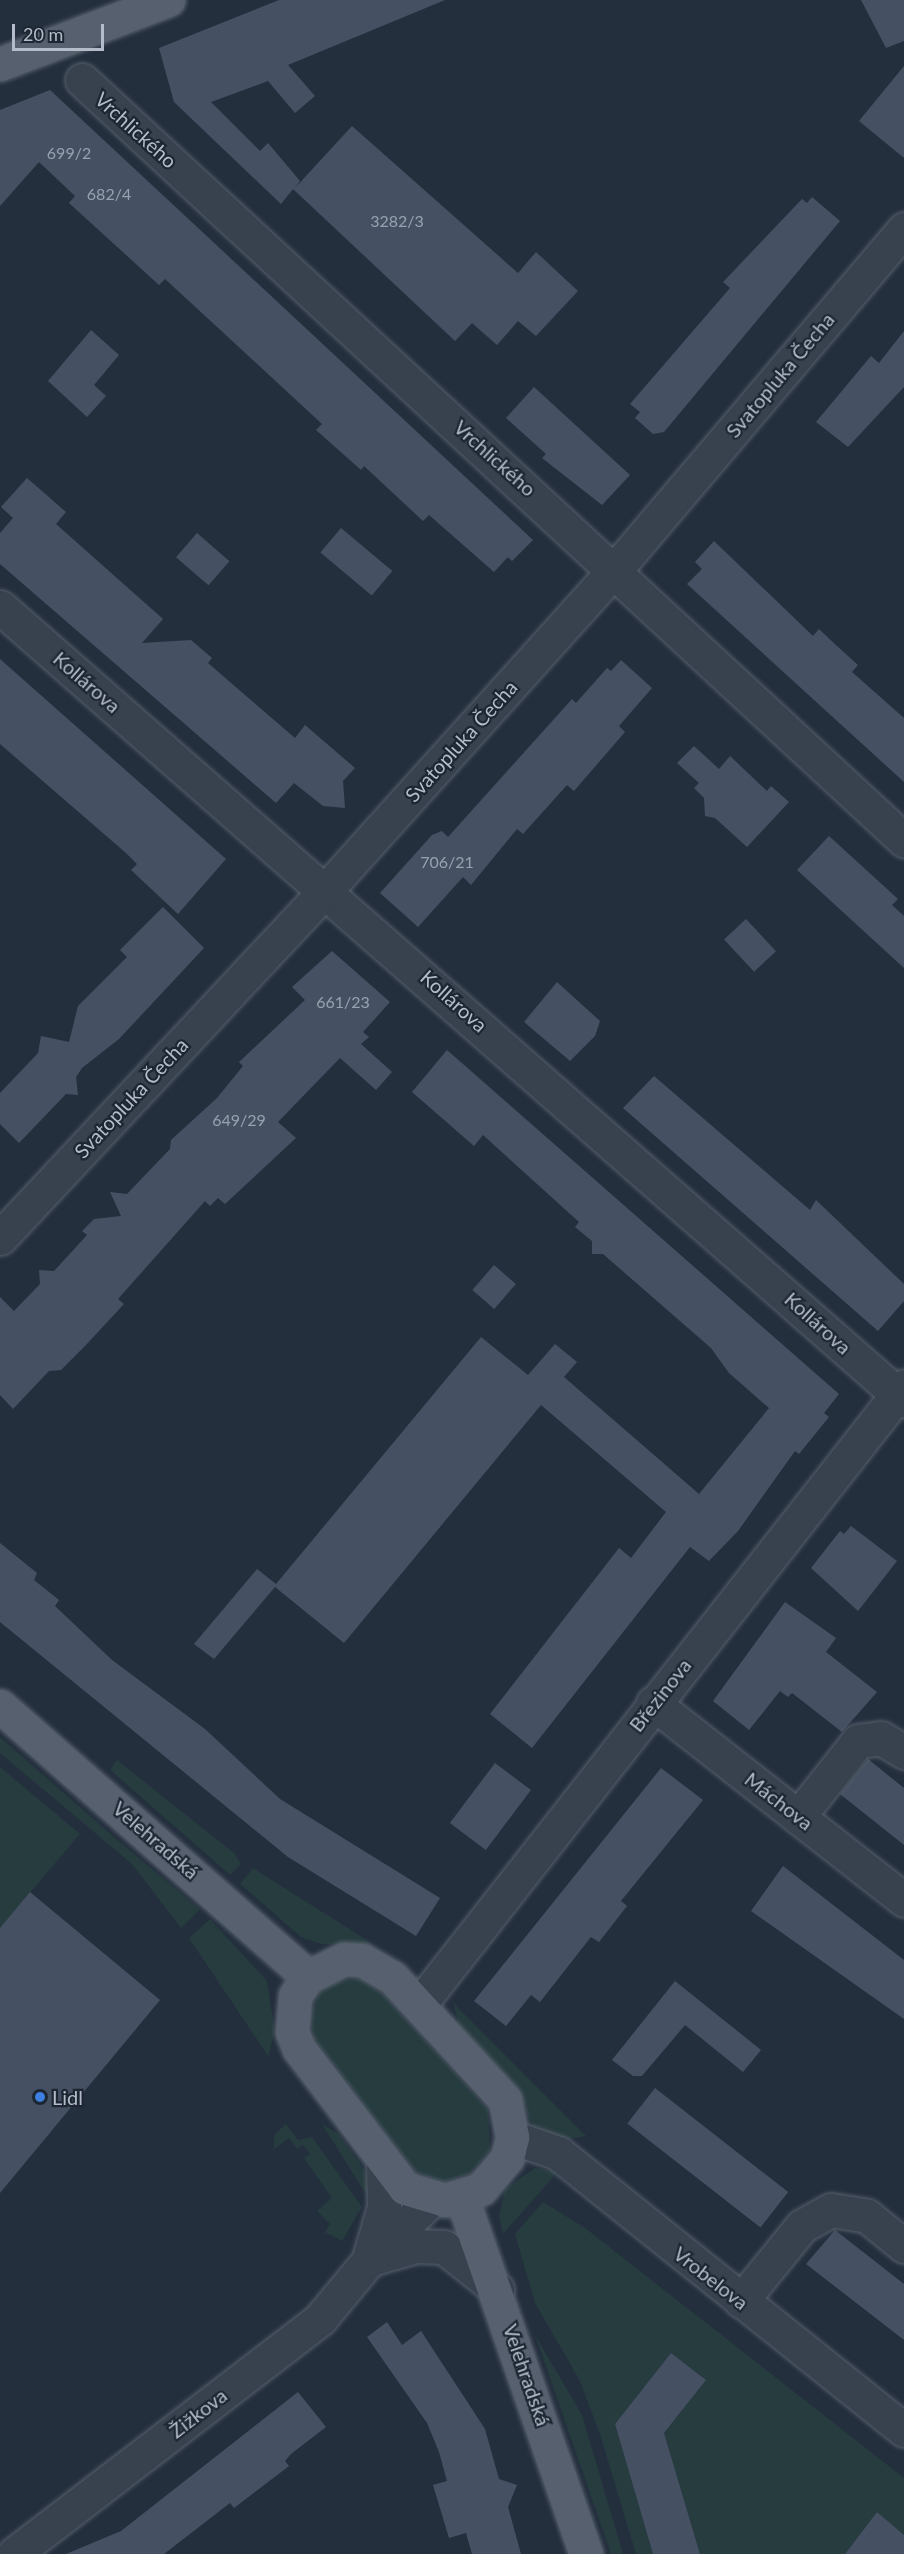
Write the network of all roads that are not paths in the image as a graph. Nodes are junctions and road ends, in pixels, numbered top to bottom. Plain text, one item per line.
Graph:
1 (102, 0) edge
2 (168, 0) edge
3 (0, 40) edge
4 (0, 64) edge
5 (82, 80) dead end
6 (904, 229) edge
7 (616, 569) junction
8 (0, 607) edge
9 (904, 840) edge
10 (327, 889) junction
11 (0, 1238) edge
12 (902, 1394) edge
13 (653, 1703) junction
14 (0, 1706) edge
15 (904, 1752) edge
16 (798, 1817) junction
17 (904, 1900) edge
18 (308, 1977) junction
19 (419, 2005) junction
20 (512, 2137) junction
21 (382, 2163) junction
22 (447, 2198) junction
23 (904, 2246) edge
24 (369, 2260) junction
25 (497, 2289) junction
26 (741, 2301) junction
27 (904, 2430) edge
28 (14, 2554) edge
29 (586, 2554) edge

1 - 3 main road
2 - 4 main road
5 - 7 street, Vrchlického
6 - 7 street, Svatopluka Čecha
7 - 9 street, Vrchlického
7 - 10 street, Svatopluka Čecha
8 - 10 street, Kollárova
10 - 11 street, Svatopluka Čecha
10 - 12 street, Kollárova
12 - 13 street, Březinova
13 - 16 street, Máchova
13 - 19 street, Březinova
14 - 18 main road, Velehradská
15 - 16 street
16 - 17 street, Máchova
18 - 19 main road
18 - 21 main road
19 - 20 main road
20 - 22 main road
20 - 26 street, Vrobelova
21 - 22 main road
21 - 24 street
22 - 24 street, Žižkova
22 - 25 main road, Velehradská
23 - 26 street
24 - 25 street
24 - 28 street, Žižkova
25 - 29 main road, Velehradská
26 - 27 street, Vrobelova

